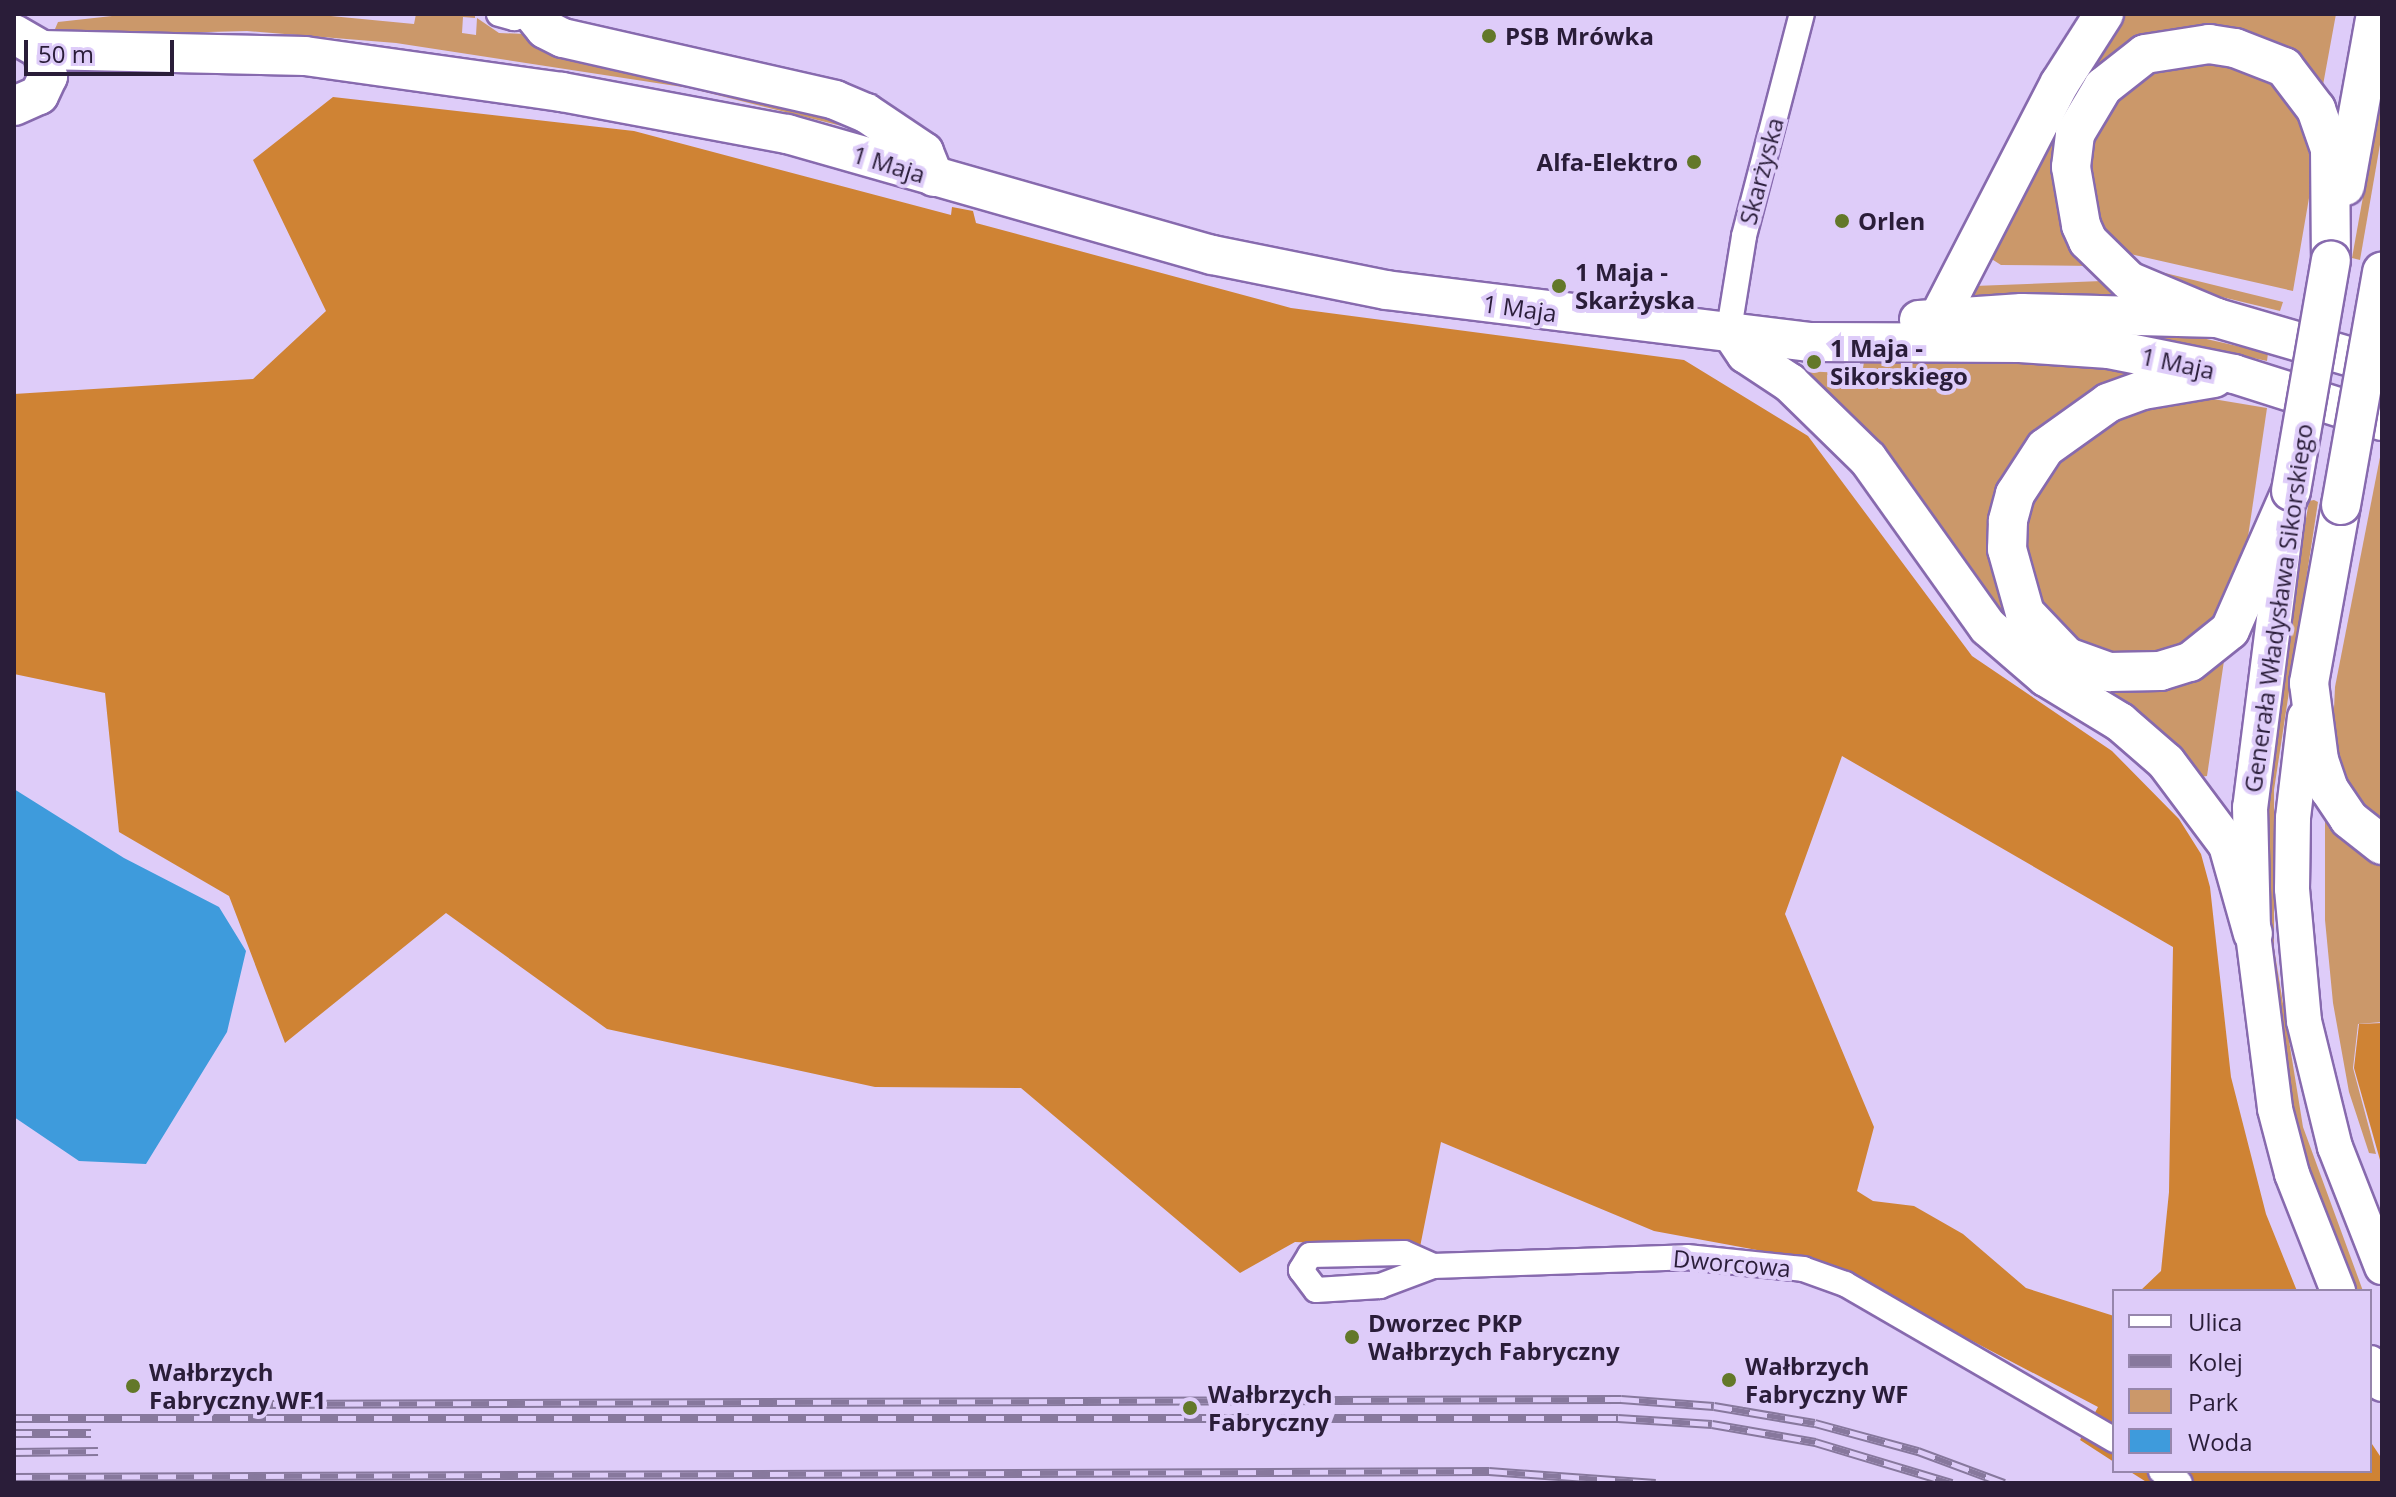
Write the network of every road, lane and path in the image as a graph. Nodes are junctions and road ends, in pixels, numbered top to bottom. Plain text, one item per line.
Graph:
1 (499, 14) edge
2 (530, 14) edge
3 (1802, 14) edge
4 (2104, 14) edge
5 (2376, 14) edge
6 (32, 43) edge
7 (14, 106) edge
8 (934, 177) junction
9 (2331, 260) junction
10 (2382, 272) edge
11 (1939, 317) junction
12 (2217, 318) junction
13 (1729, 329) junction
14 (2382, 366) edge
15 (2234, 374) junction
16 (2382, 421) edge
17 (2291, 491) junction
18 (2309, 683) junction
19 (2382, 845) edge
20 (2253, 934) junction
21 (1433, 1266) junction
22 (2382, 1267) edge
23 (2337, 1289) edge
24 (2372, 1366) edge
25 (2382, 1384) edge
26 (2112, 1439) edge

1 - 2 street
2 - 8 main road
3 - 13 street, Skarżyska
4 - 11 main road
5 - 9 main road, Generała Władysława Sikorskiego
6 - 7 main road
6 - 8 main road, 1 Maja
8 - 13 main road, 1 Maja
9 - 12 main road
9 - 17 main road, Generała Władysława Sikorskiego, bridge
10 - 18 main road, Generała Władysława Sikorskiego, bridge
11 - 12 main road, 1 Maja
11 - 13 main road, 1 Maja
12 - 14 main road, 1 Maja
13 - 15 main road, 1 Maja
13 - 20 main road
15 - 16 main road, 1 Maja
15 - 17 main road
17 - 20 main road, Generała Władysława Sikorskiego
18 - 19 main road
18 - 22 main road, Generała Władysława Sikorskiego
20 - 23 main road, Generała Władysława Sikorskiego
21 - 21 street, Dworcowa
21 - 26 street, Dworcowa
24 - 25 main road

